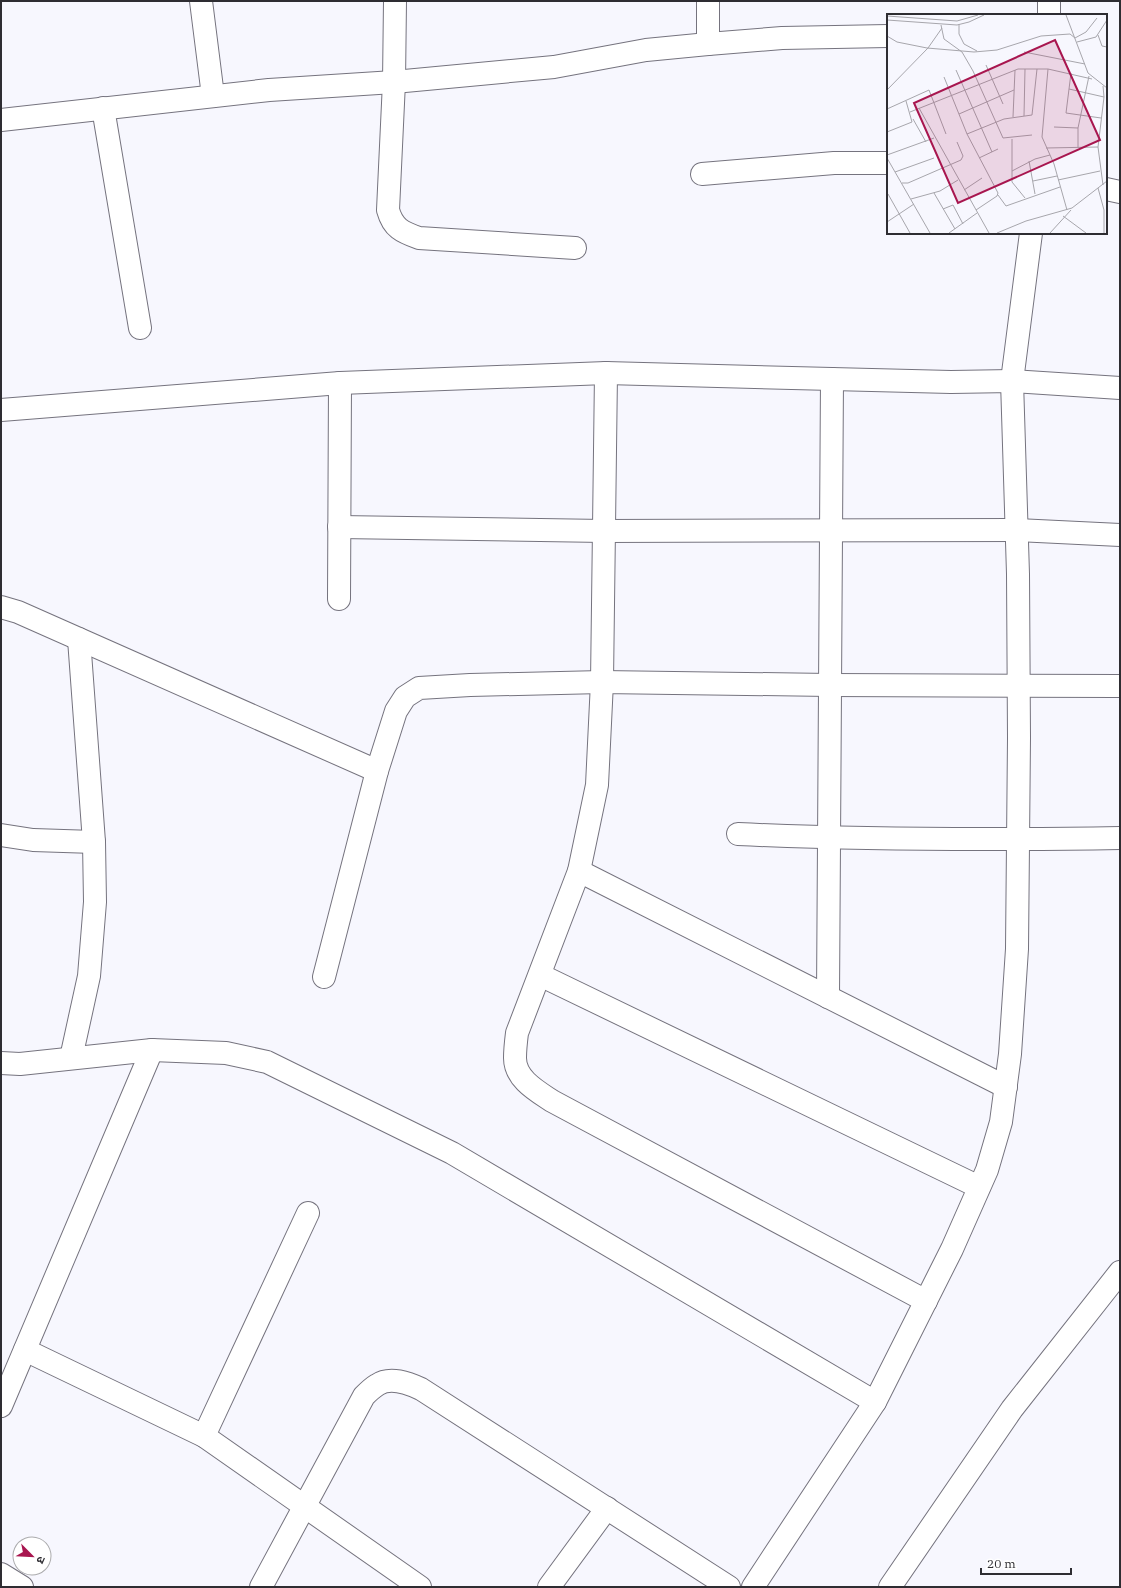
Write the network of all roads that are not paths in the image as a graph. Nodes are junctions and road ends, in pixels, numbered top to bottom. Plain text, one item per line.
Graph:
1 (201, 1) edge
2 (394, 1) edge
3 (708, 1) edge
4 (1049, 1) edge
5 (1049, 14) edge
6 (887, 36) edge
7 (708, 44) junction
8 (394, 82) junction
9 (213, 96) junction
10 (102, 108) junction
11 (1, 120) edge
12 (887, 163) edge
13 (702, 174) dead end
14 (1107, 189) edge
15 (1120, 192) edge
16 (1031, 234) edge
17 (575, 248) dead end
18 (140, 328) dead end
19 (606, 373) junction
20 (832, 380) junction
21 (1012, 381) junction
22 (340, 383) junction
23 (1120, 388) edge
24 (1, 410) edge
25 (340, 527) junction
26 (831, 530) junction
27 (1017, 530) junction
28 (604, 531) junction
29 (1120, 535) edge
30 (339, 599) dead end
31 (1, 606) edge
32 (78, 639) junction
33 (602, 682) junction
34 (830, 685) junction
35 (1019, 685) junction
36 (1120, 686) edge
37 (377, 771) junction
38 (738, 834) dead end
39 (1, 835) edge
40 (829, 838) junction
41 (1120, 838) edge
42 (1018, 839) junction
43 (94, 842) junction
44 (579, 871) junction
45 (540, 975) junction
46 (324, 977) dead end
47 (828, 997) junction
48 (152, 1050) junction
49 (71, 1058) junction
50 (1, 1063) edge
51 (1006, 1087) junction
52 (979, 1187) junction
53 (308, 1213) dead end
54 (1120, 1272) edge
55 (926, 1301) junction
56 (25, 1350) junction
57 (875, 1402) junction
58 (1, 1406) edge
59 (204, 1436) junction
60 (304, 1506) junction
61 (607, 1508) junction
62 (1, 1574) edge
63 (22, 1587) edge
64 (261, 1587) edge
65 (420, 1587) edge
66 (549, 1587) edge
67 (729, 1587) edge
68 (753, 1587) edge
69 (890, 1587) edge

1 - 9 street
2 - 8 street
3 - 7 street
4 - 5 street
6 - 7 street
7 - 8 street
8 - 9 street
8 - 17 street
9 - 10 street
10 - 11 street
10 - 18 street
12 - 13 street
14 - 15 street
16 - 21 street
19 - 20 street
19 - 22 street
19 - 28 street
20 - 21 street
20 - 26 street
21 - 23 street
21 - 27 street
22 - 24 street
22 - 25 street
25 - 28 street
25 - 30 street
26 - 27 street
26 - 28 street
26 - 34 street
27 - 29 street
27 - 35 street
28 - 33 street
31 - 32 street
32 - 37 street
32 - 43 street
33 - 34 street
33 - 37 street
33 - 44 street
34 - 35 street
34 - 40 street
35 - 36 street
35 - 42 street
37 - 46 street
38 - 40 street
39 - 43 street
40 - 42 street
40 - 47 street
41 - 42 street
42 - 51 street
43 - 49 street
44 - 45 street
44 - 47 street
45 - 52 street
45 - 55 street
47 - 51 street
48 - 49 street
48 - 56 street
48 - 57 street
49 - 50 street
51 - 52 street
52 - 55 street
53 - 59 street
54 - 69 street
55 - 57 street
56 - 58 street
56 - 59 street
57 - 68 street
59 - 60 street
60 - 61 street
60 - 64 street
60 - 65 street
61 - 66 street
61 - 67 street
62 - 63 street

